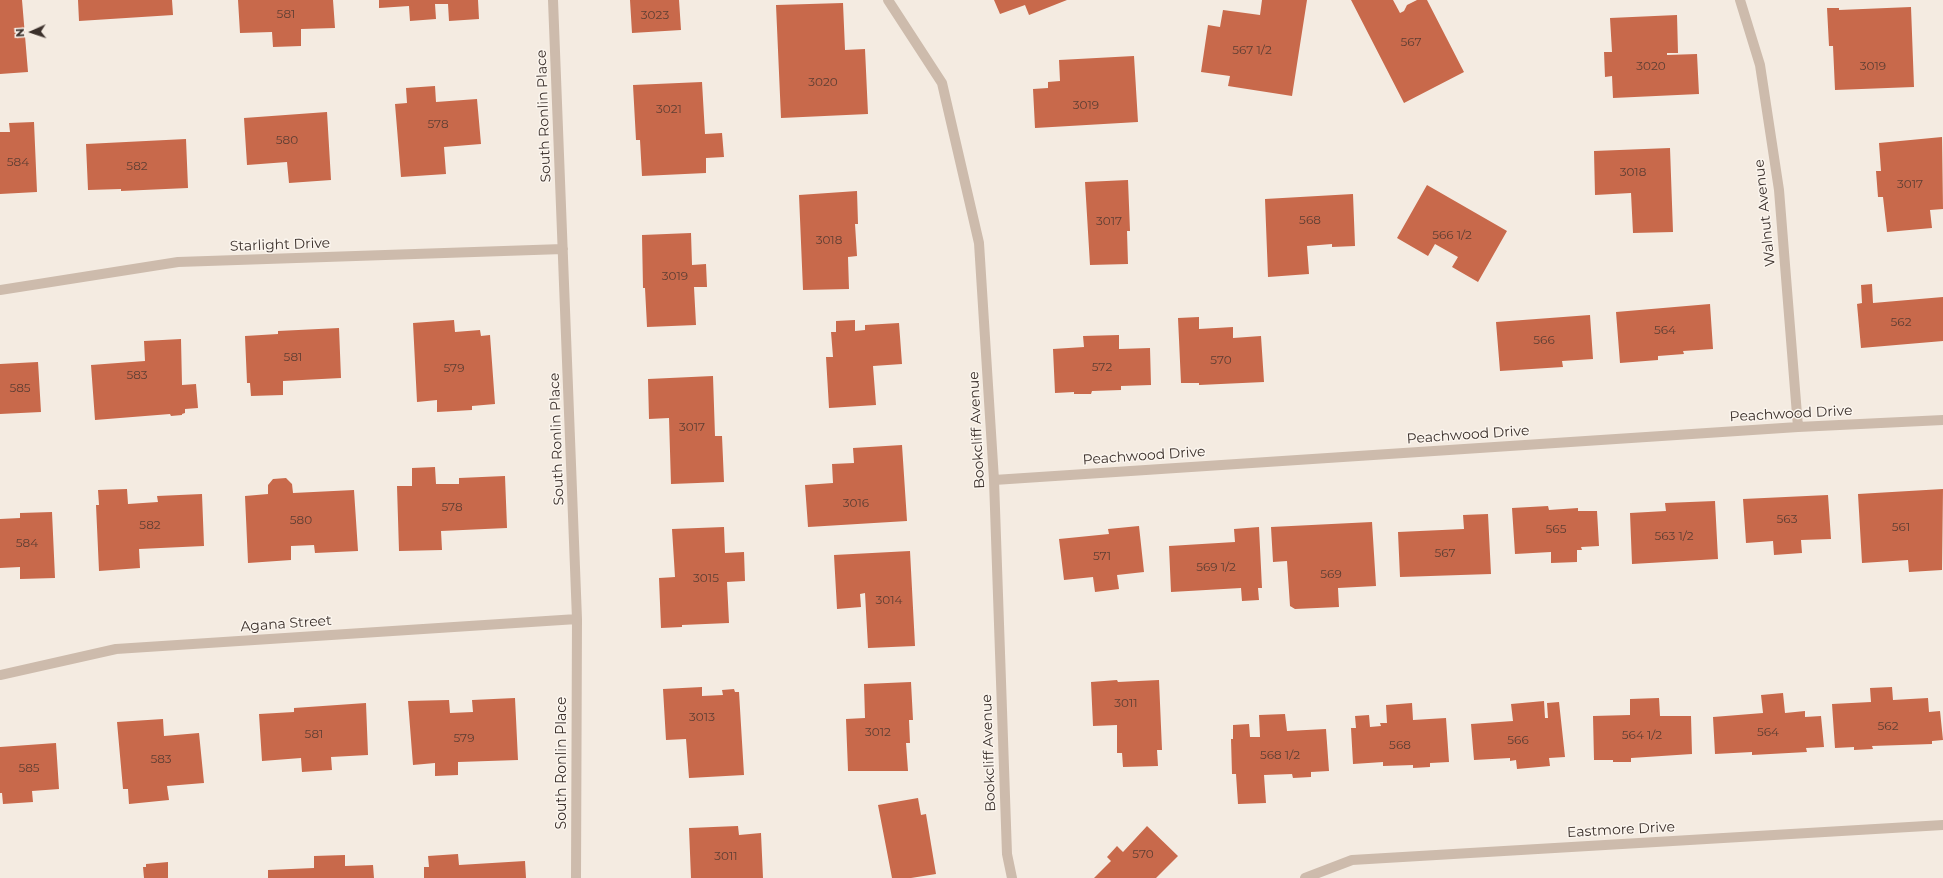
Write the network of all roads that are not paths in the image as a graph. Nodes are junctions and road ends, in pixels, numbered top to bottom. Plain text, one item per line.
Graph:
1 (553, 0) edge
2 (888, 0) edge
3 (1740, 0) edge
4 (563, 249) junction
5 (0, 290) edge
6 (1943, 420) edge
7 (1798, 427) junction
8 (994, 480) junction
9 (577, 619) junction
10 (0, 675) edge
11 (1943, 825) edge
12 (576, 878) edge
13 (1012, 878) edge
14 (1304, 878) edge

1 - 4 street, South Ronlin Place
2 - 8 street, Bookcliff Avenue
3 - 7 street, Walnut Avenue
4 - 5 street, Starlight Drive
4 - 9 street, South Ronlin Place
6 - 7 street, Peachwood Drive
7 - 8 street, Peachwood Drive
8 - 13 street, Bookcliff Avenue
9 - 10 street, Agana Street
9 - 12 street, South Ronlin Place
11 - 14 street, Eastmore Drive

